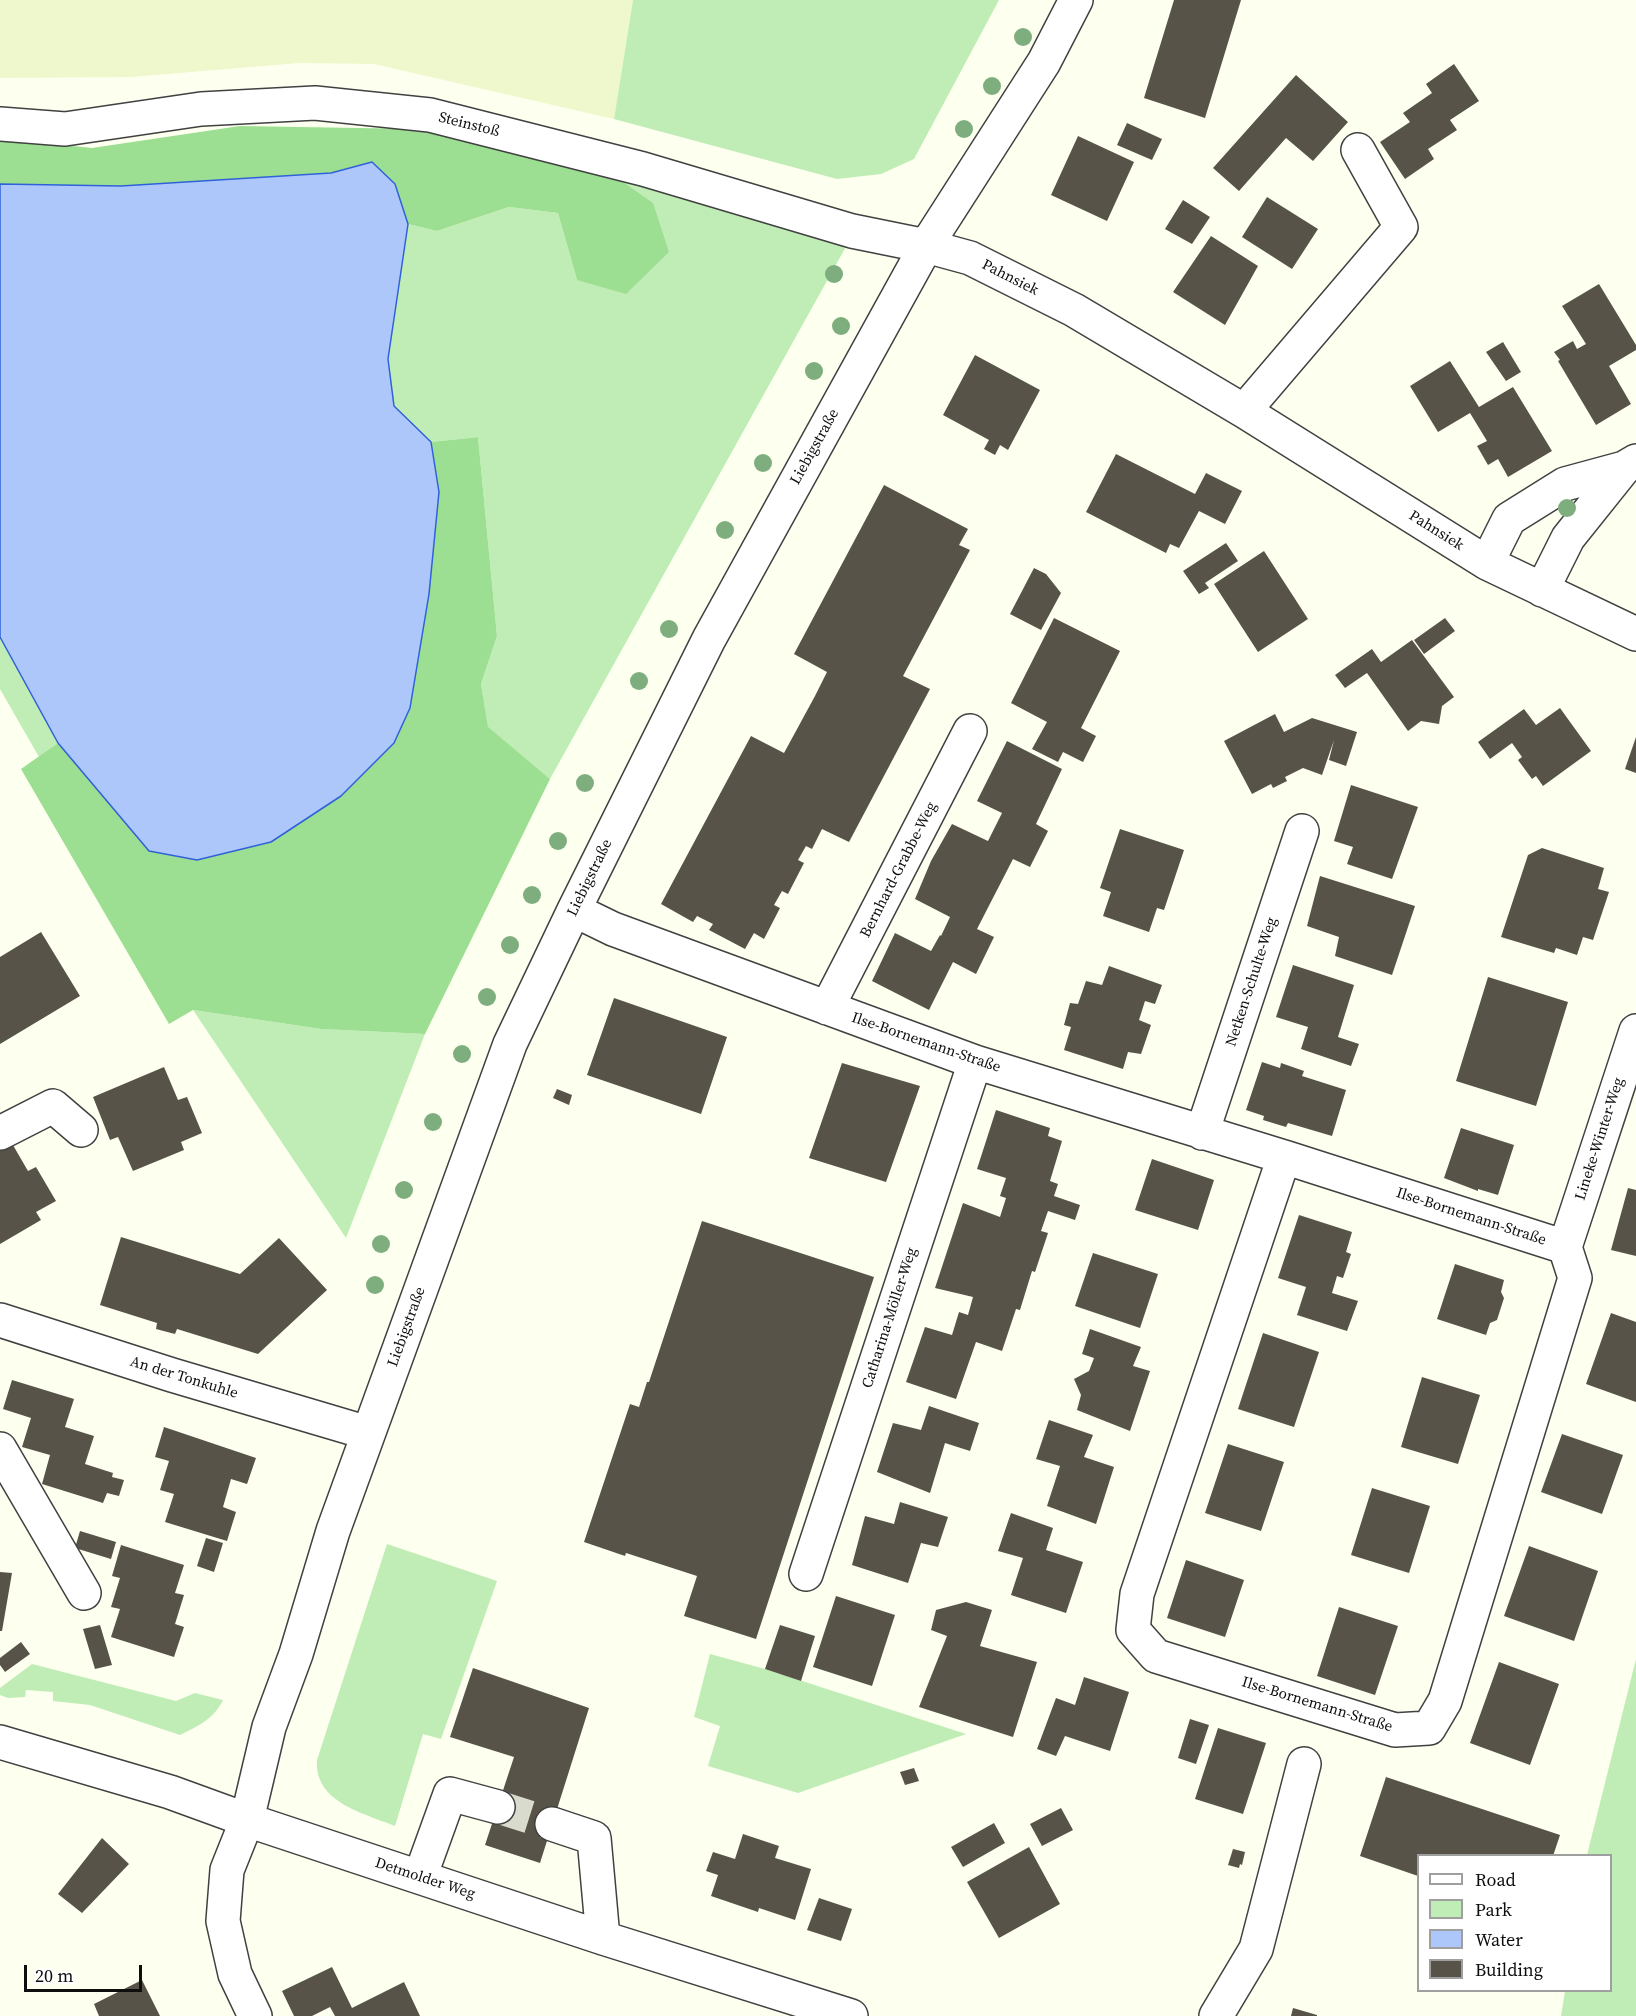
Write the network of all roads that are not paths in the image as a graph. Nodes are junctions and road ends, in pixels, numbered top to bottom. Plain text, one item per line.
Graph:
1 (1076, 0) edge
2 (0, 124) edge
3 (1358, 150) dead end
4 (926, 246) junction
5 (1244, 411) junction
6 (1630, 465) edge
7 (1487, 562) junction
8 (1542, 590) junction
9 (1636, 634) edge
10 (970, 731) dead end
11 (1302, 831) dead end
12 (574, 910) junction
13 (827, 1008) junction
14 (1636, 1031) edge
15 (975, 1062) junction
16 (81, 1130) dead end
17 (0, 1133) edge
18 (1202, 1133) junction
19 (1284, 1157) junction
20 (1564, 1247) junction
21 (0, 1320) edge
22 (368, 1433) junction
23 (0, 1449) edge
24 (806, 1574) dead end
25 (84, 1593) dead end
26 (0, 1742) edge
27 (1304, 1764) dead end
28 (498, 1807) tunnel mouth
29 (247, 1820) junction
30 (552, 1824) tunnel mouth
31 (420, 1876) junction
32 (603, 1938) junction
33 (255, 2016) edge
34 (851, 2016) edge
35 (1216, 2016) edge

1 - 4 street, Liebigstraße
2 - 4 street, Steinstoß
3 - 5 street
4 - 5 street, Pahnsiek
4 - 12 street, Liebigstraße
5 - 7 street, Pahnsiek
6 - 7 street
6 - 8 street
7 - 8 street, Pahnsiek
8 - 9 street, Pahnsiek
10 - 13 street, Bernhard-Grabbe-Weg
11 - 18 street, Netken-Schulte-Weg
12 - 13 street, Ilse-Bornemann-Straße
12 - 22 street, Liebigstraße
13 - 15 street, Ilse-Bornemann-Straße
14 - 20 street, Lineke-Winter-Weg
15 - 18 street, Ilse-Bornemann-Straße
15 - 24 street, Catharina-Möller-Weg
16 - 17 street
18 - 19 street, Ilse-Bornemann-Straße
19 - 20 street, Ilse-Bornemann-Straße
19 - 20 street, Ilse-Bornemann-Straße
21 - 22 street, An der Tonkuhle
22 - 29 street, Liebigstraße
23 - 25 street
26 - 29 street, Detmolder Weg
27 - 35 street
28 - 31 street
29 - 31 street, Detmolder Weg
29 - 33 street, Liebigstraße
30 - 32 street
31 - 32 street, Detmolder Weg
32 - 34 street, Detmolder Weg

